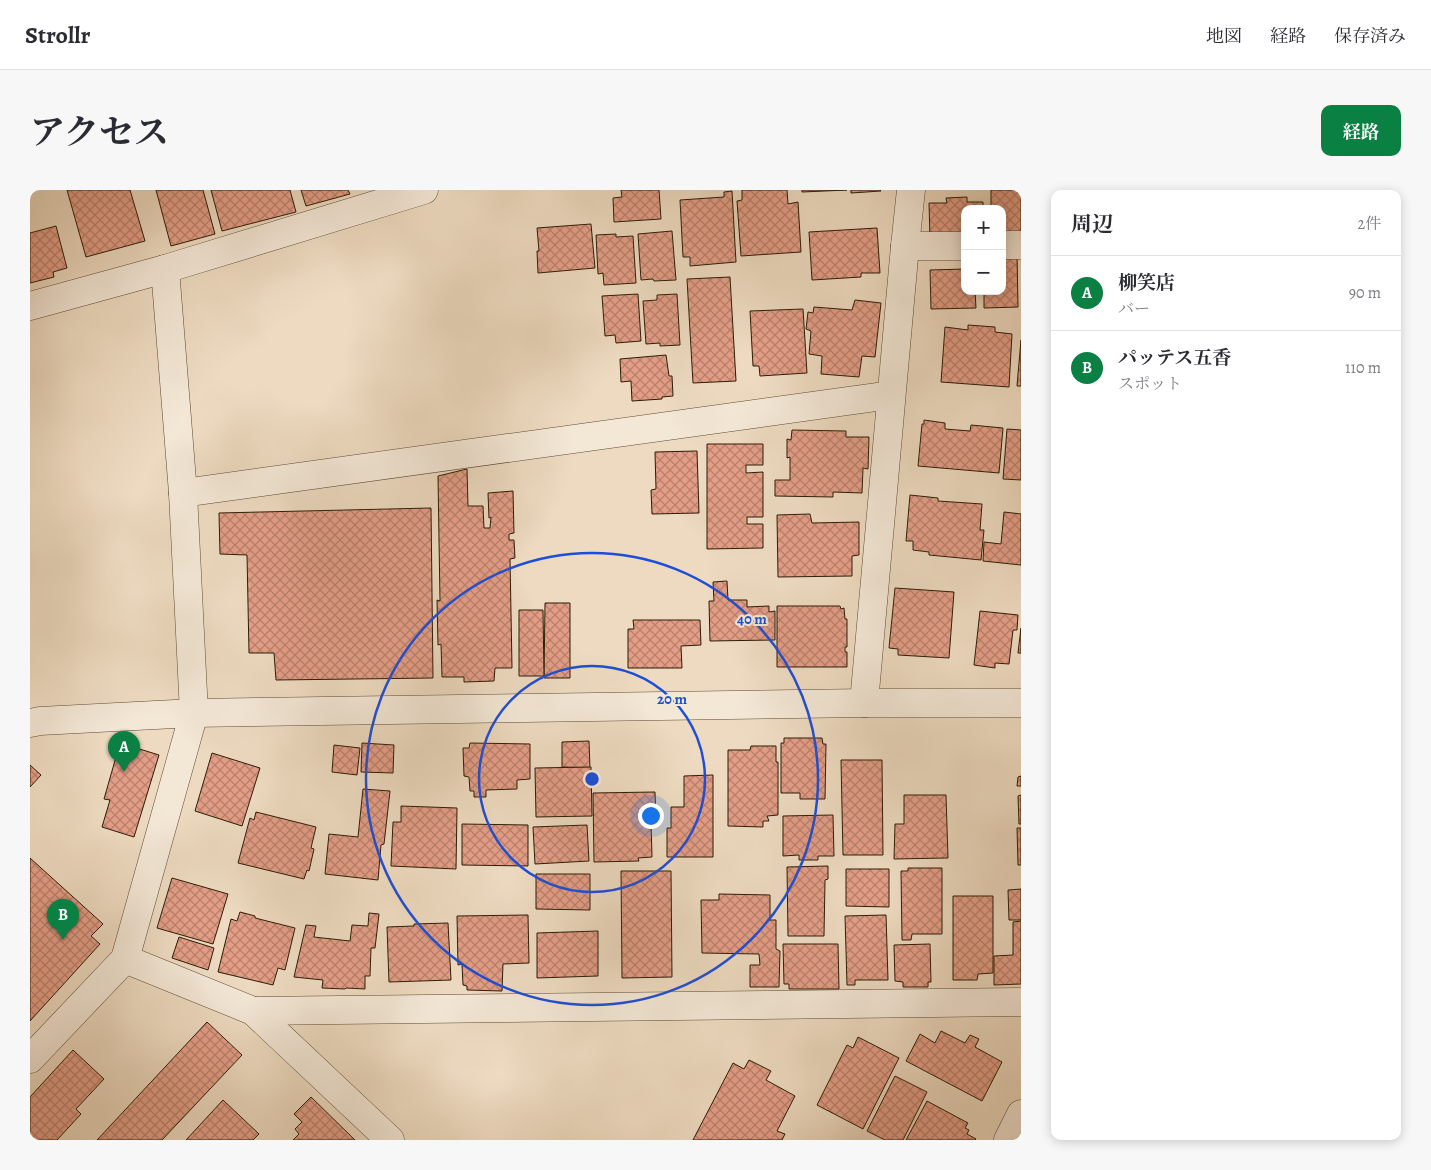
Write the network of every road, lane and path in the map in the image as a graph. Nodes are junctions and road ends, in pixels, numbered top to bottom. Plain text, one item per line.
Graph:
1 (424, 190) edge
2 (911, 190) edge
3 (1006, 245) edge
4 (1021, 245) edge
5 (905, 246) junction
6 (961, 246) edge
7 (165, 269) junction
8 (30, 306) edge
9 (891, 395) junction
10 (183, 493) junction
11 (864, 703) junction
12 (1021, 703) edge
13 (194, 713) junction
14 (30, 723) edge
15 (125, 959) junction
16 (1021, 1002) edge
17 (253, 1011) junction
18 (30, 1059) edge
19 (1021, 1114) edge
20 (390, 1140) edge
21 (1008, 1140) edge

1 - 7 street
2 - 5 street
3 - 4 street
5 - 6 street
5 - 9 street
7 - 8 street
7 - 10 street
9 - 10 street
9 - 11 street
10 - 13 street
11 - 12 street
11 - 13 street
13 - 14 street
13 - 15 street
15 - 17 street
15 - 18 street
16 - 17 street
17 - 20 street
19 - 21 street

